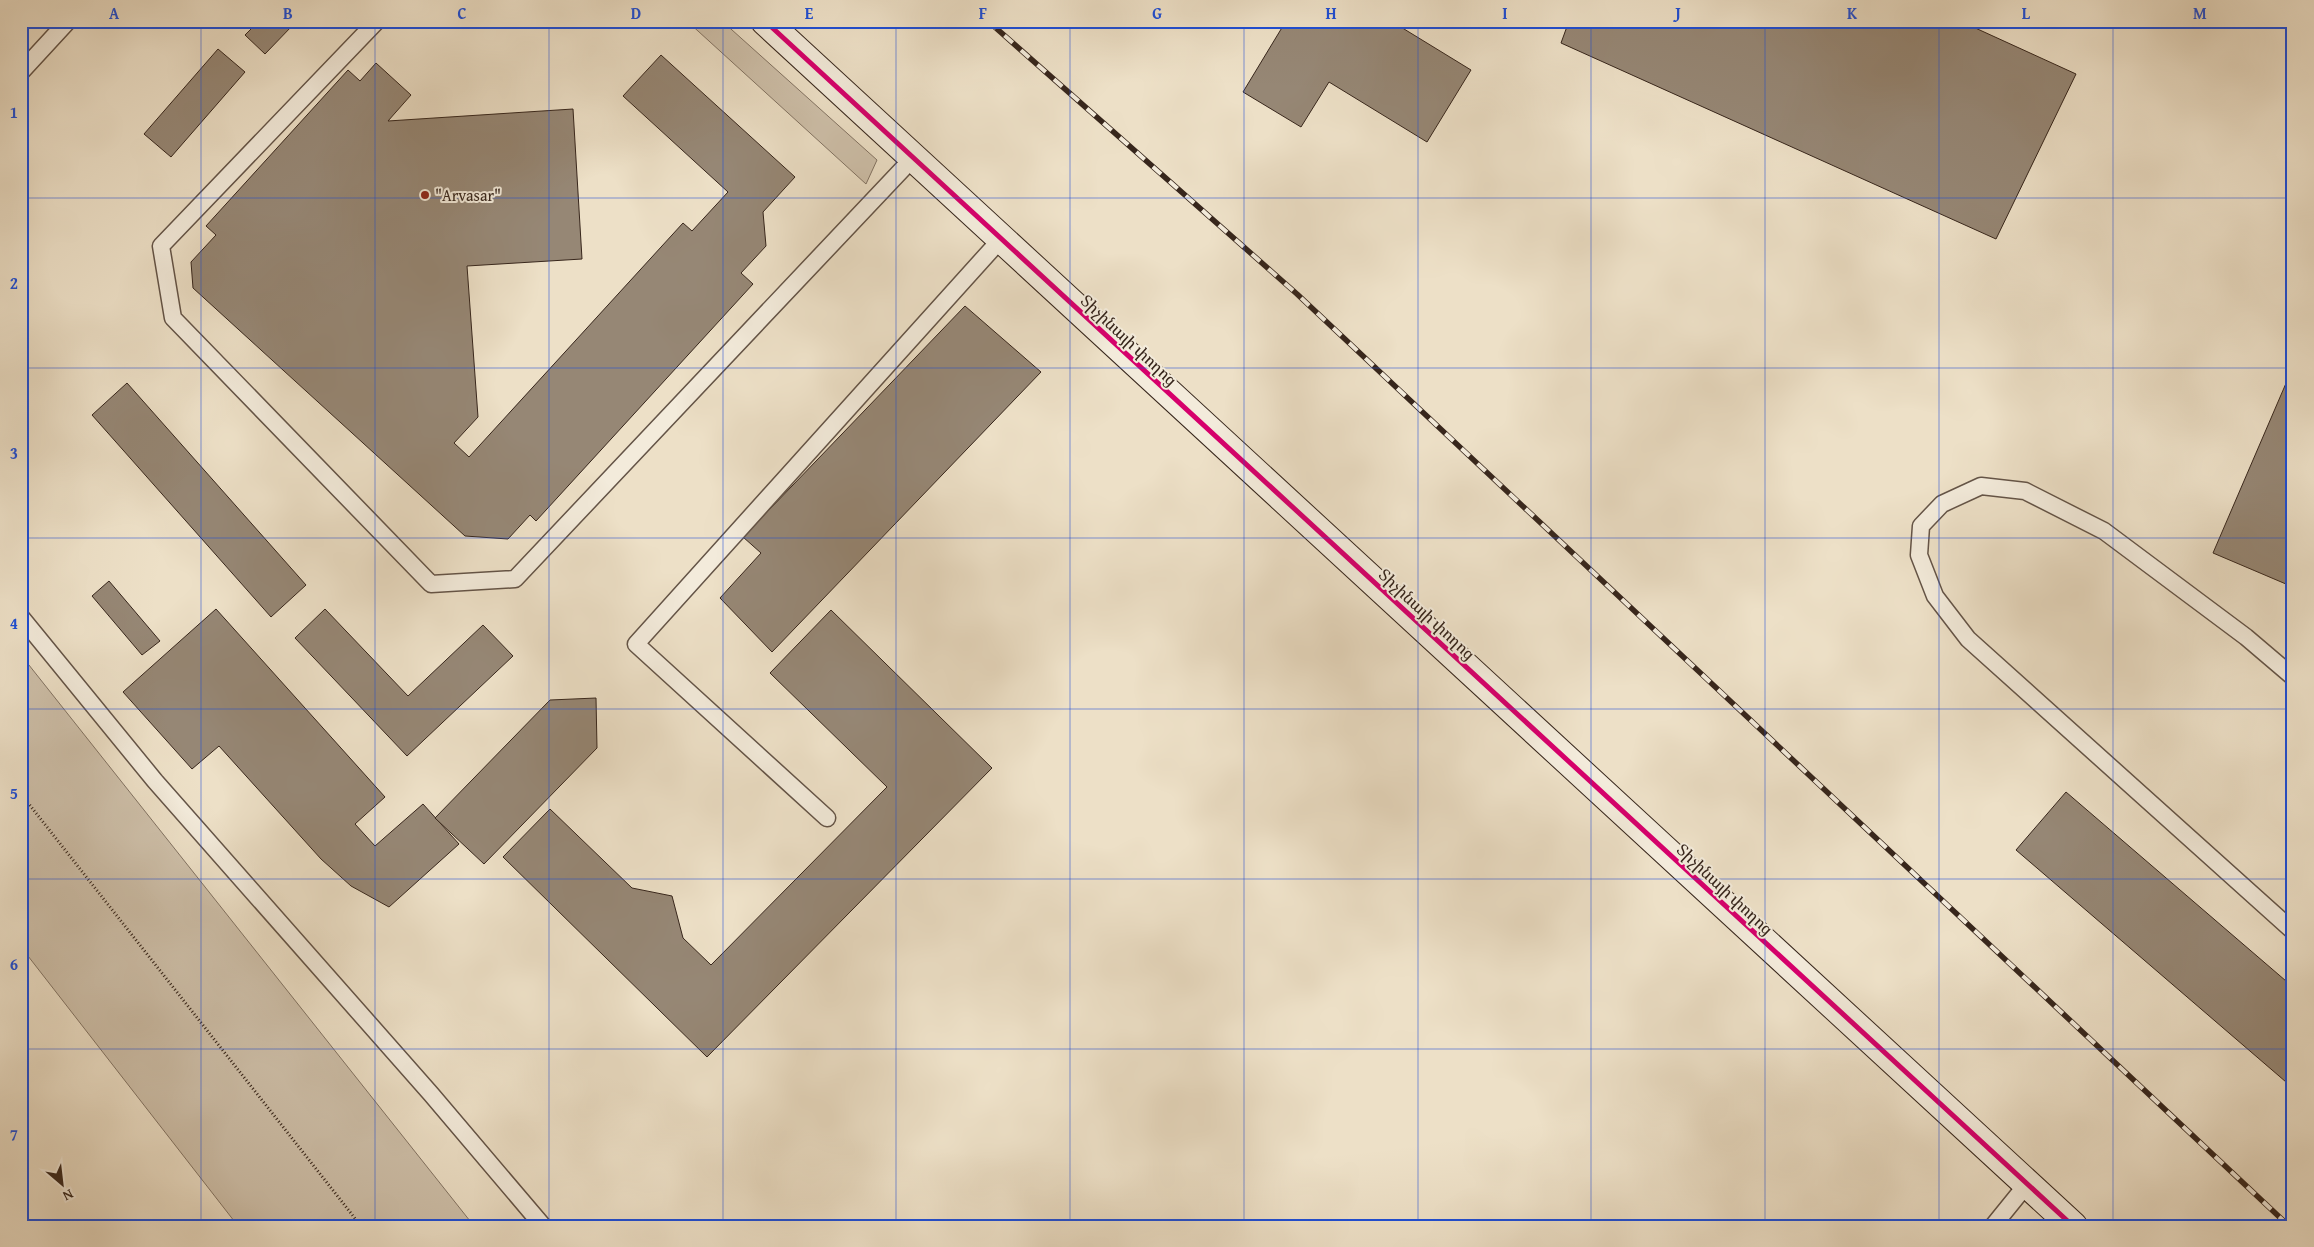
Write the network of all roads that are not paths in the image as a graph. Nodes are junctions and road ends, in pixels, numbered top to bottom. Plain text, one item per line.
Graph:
1 (68, 21) edge
2 (377, 21) edge
3 (765, 21) edge
4 (21, 72) edge
5 (913, 158) junction
6 (1001, 239) junction
7 (21, 617) edge
8 (2293, 677) edge
9 (827, 818) dead end
10 (2293, 931) edge
11 (2027, 1184) junction
12 (543, 1226) edge
13 (1993, 1226) edge
14 (2073, 1226) edge

1 - 4 lane
2 - 5 lane
3 - 5 street, Տիչինայի փողոց
5 - 6 street, Տիչինայի փողոց
6 - 9 lane
6 - 11 street, Տիչինայի փողոց
7 - 12 lane
8 - 10 lane
11 - 13 lane
11 - 14 street, Տիչինայի փողոց

